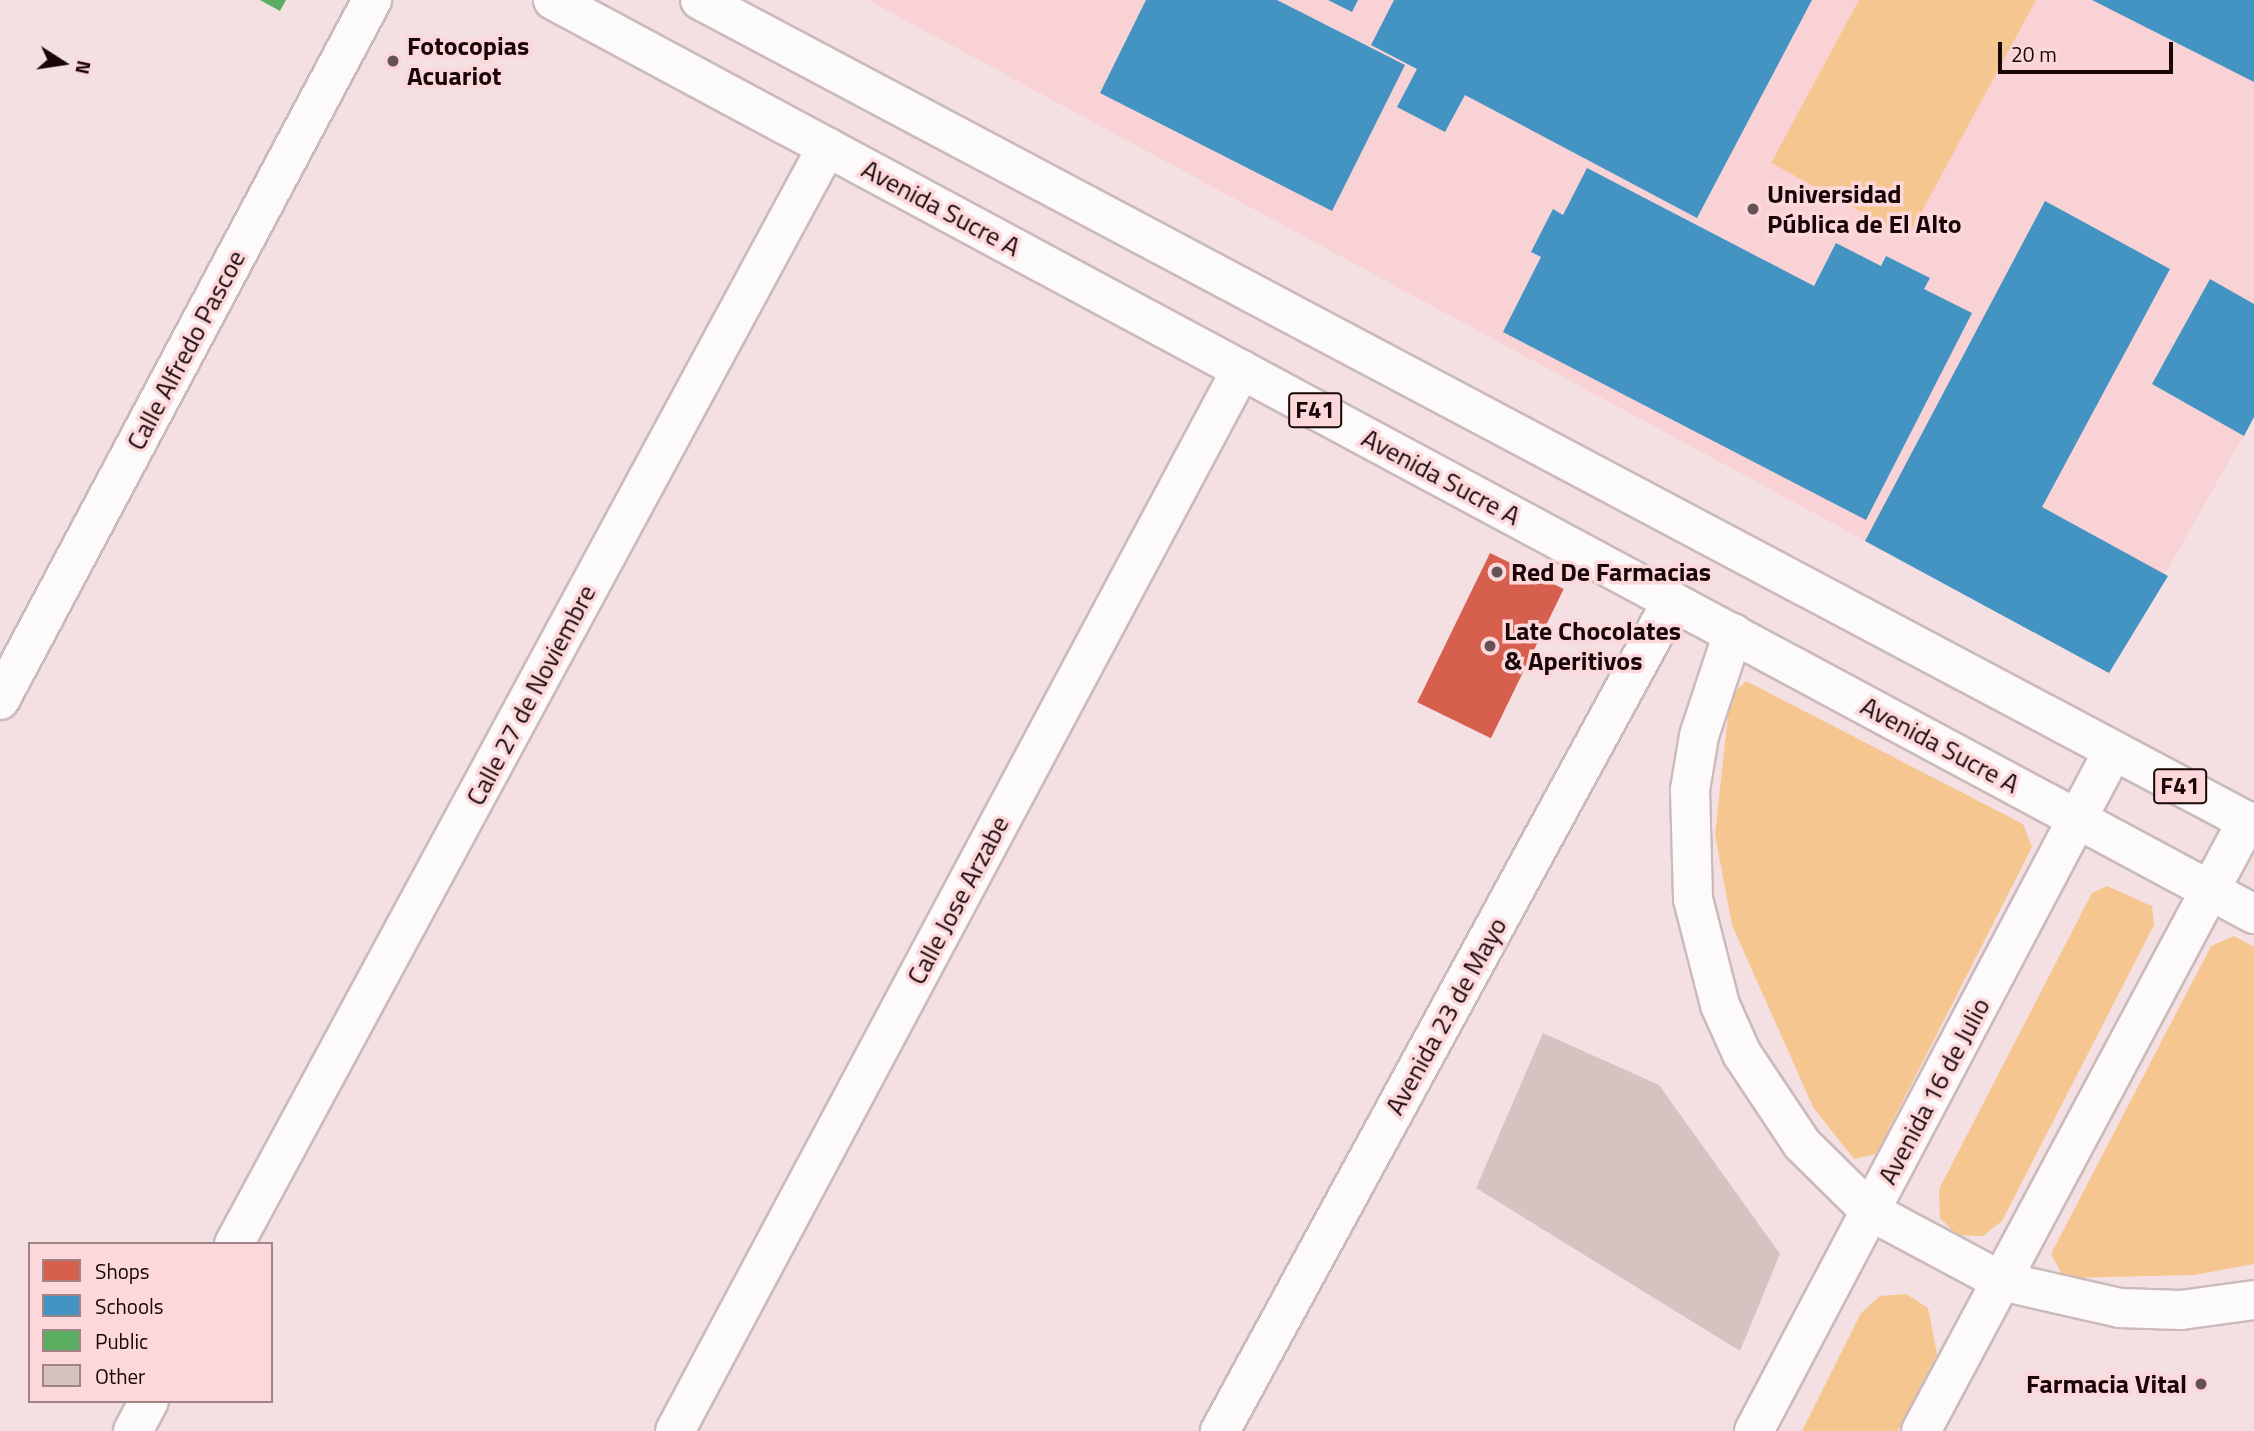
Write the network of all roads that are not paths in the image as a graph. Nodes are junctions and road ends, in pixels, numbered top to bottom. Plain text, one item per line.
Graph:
1 (372, 0) edge
2 (553, 0) edge
3 (700, 0) edge
4 (827, 147) junction
5 (1241, 370) junction
6 (1672, 601) junction
7 (1733, 633) junction
8 (0, 699) edge
9 (2113, 751) junction
10 (2077, 819) junction
11 (2250, 823) edge
12 (2209, 890) junction
13 (2254, 914) edge
14 (1870, 1211) junction
15 (235, 1242) edge
16 (2001, 1281) junction
17 (2254, 1300) edge
18 (148, 1403) edge
19 (133, 1431) edge
20 (675, 1431) edge
21 (1220, 1431) edge
22 (1754, 1431) edge
23 (1921, 1431) edge

1 - 8 street, Calle Alfredo Pascoe
2 - 4 street, Avenida Sucre A / F41
3 - 9 street, F41
4 - 5 street, Avenida Sucre A / F41
4 - 15 street, Calle 27 de Noviembre
5 - 6 street, Avenida Sucre A / F41
5 - 20 street, Calle Jose Arzabe
6 - 7 street, Avenida Sucre A / F41
6 - 21 street, Avenida 23 de Mayo
7 - 10 street, Avenida Sucre A / F41
7 - 14 street
9 - 10 street, Avenida 16 de Julio
9 - 11 street, F41
10 - 12 street, Avenida Sucre A / F41
10 - 14 street, Avenida 16 de Julio
11 - 12 street
12 - 13 street, Avenida Sucre A / F41
12 - 16 street
14 - 16 street
14 - 22 street, Avenida 16 de Julio
16 - 17 street
16 - 23 street
18 - 19 street

